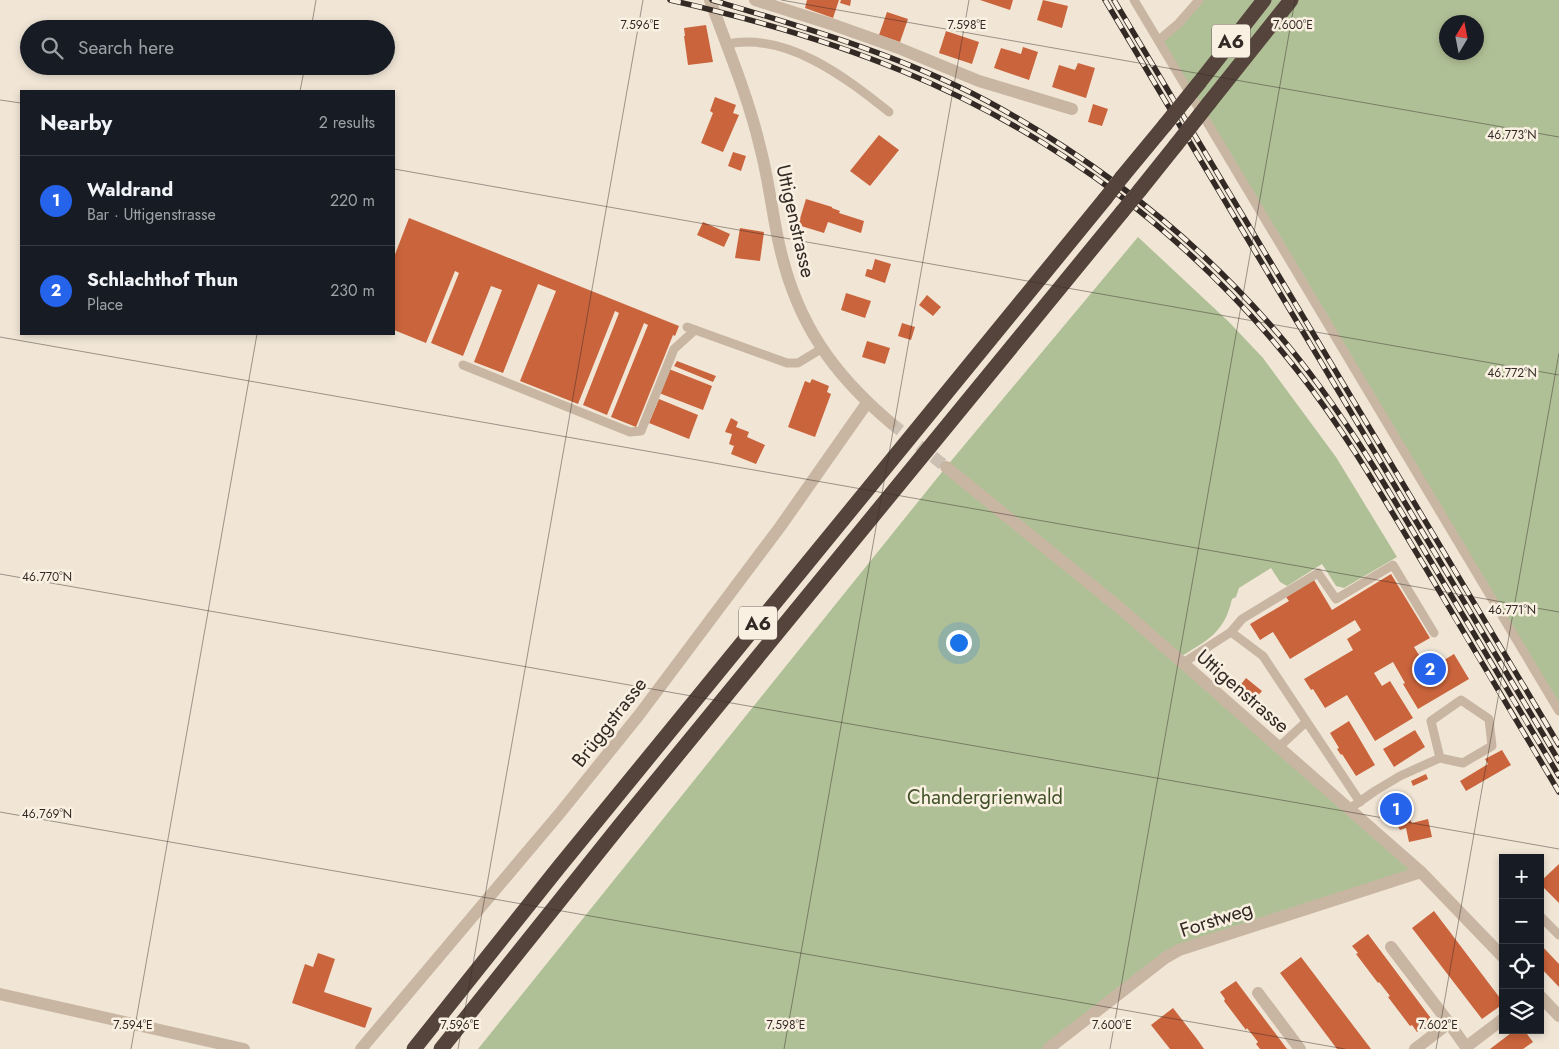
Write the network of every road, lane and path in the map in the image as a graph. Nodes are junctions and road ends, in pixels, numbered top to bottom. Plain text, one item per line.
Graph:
1 (710, 0) edge
2 (755, 0) edge
3 (1134, 0) edge
4 (1199, 0) edge
5 (1264, 0) edge
6 (1291, 0) edge
7 (1159, 40) junction
8 (727, 44) junction
9 (1072, 109) dead end
10 (889, 112) dead end
11 (821, 349) junction
12 (463, 366) dead end
13 (867, 403) junction
14 (891, 424) tunnel mouth
15 (946, 468) tunnel mouth
16 (1231, 632) junction
17 (1434, 633) dead end
18 (1183, 663) junction
19 (1559, 711) edge
20 (1306, 722) junction
21 (1279, 747) junction
22 (1440, 758) junction
23 (1354, 805) junction
24 (1421, 872) junction
25 (1544, 920) edge
26 (1559, 935) edge
27 (1391, 947) dead end
28 (1499, 953) edge
29 (1258, 993) dead end
30 (0, 994) edge
31 (1544, 1000) edge
32 (1559, 1016) edge
33 (1499, 1022) edge
34 (1449, 1023) junction
35 (244, 1049) edge
36 (361, 1049) edge
37 (414, 1049) edge
38 (441, 1049) edge
39 (1048, 1049) edge
40 (1300, 1049) edge
41 (1415, 1049) edge

1 - 8 street, Uttigenstrasse
2 - 9 street
3 - 7 lane
4 - 7 lane
5 - 37 highway, A6, bridge
6 - 38 highway, A6, bridge
7 - 19 lane
8 - 10 lane
8 - 11 street, Uttigenstrasse
11 - 12 lane
11 - 13 street, Uttigenstrasse
13 - 14 street, Uttigenstrasse
13 - 36 street, Brüggstrasse
15 - 18 street, Uttigenstrasse
16 - 17 lane
16 - 18 lane
16 - 20 lane
18 - 21 street, Uttigenstrasse
20 - 21 lane
20 - 23 lane
21 - 23 street, Uttigenstrasse
22 - 22 lane
22 - 23 lane
23 - 24 street, Uttigenstrasse
24 - 28 street, Uttigenstrasse
24 - 39 street, Forstweg
25 - 26 lane
27 - 34 street
29 - 40 street
30 - 35 street
31 - 32 street
33 - 34 street
34 - 41 street

